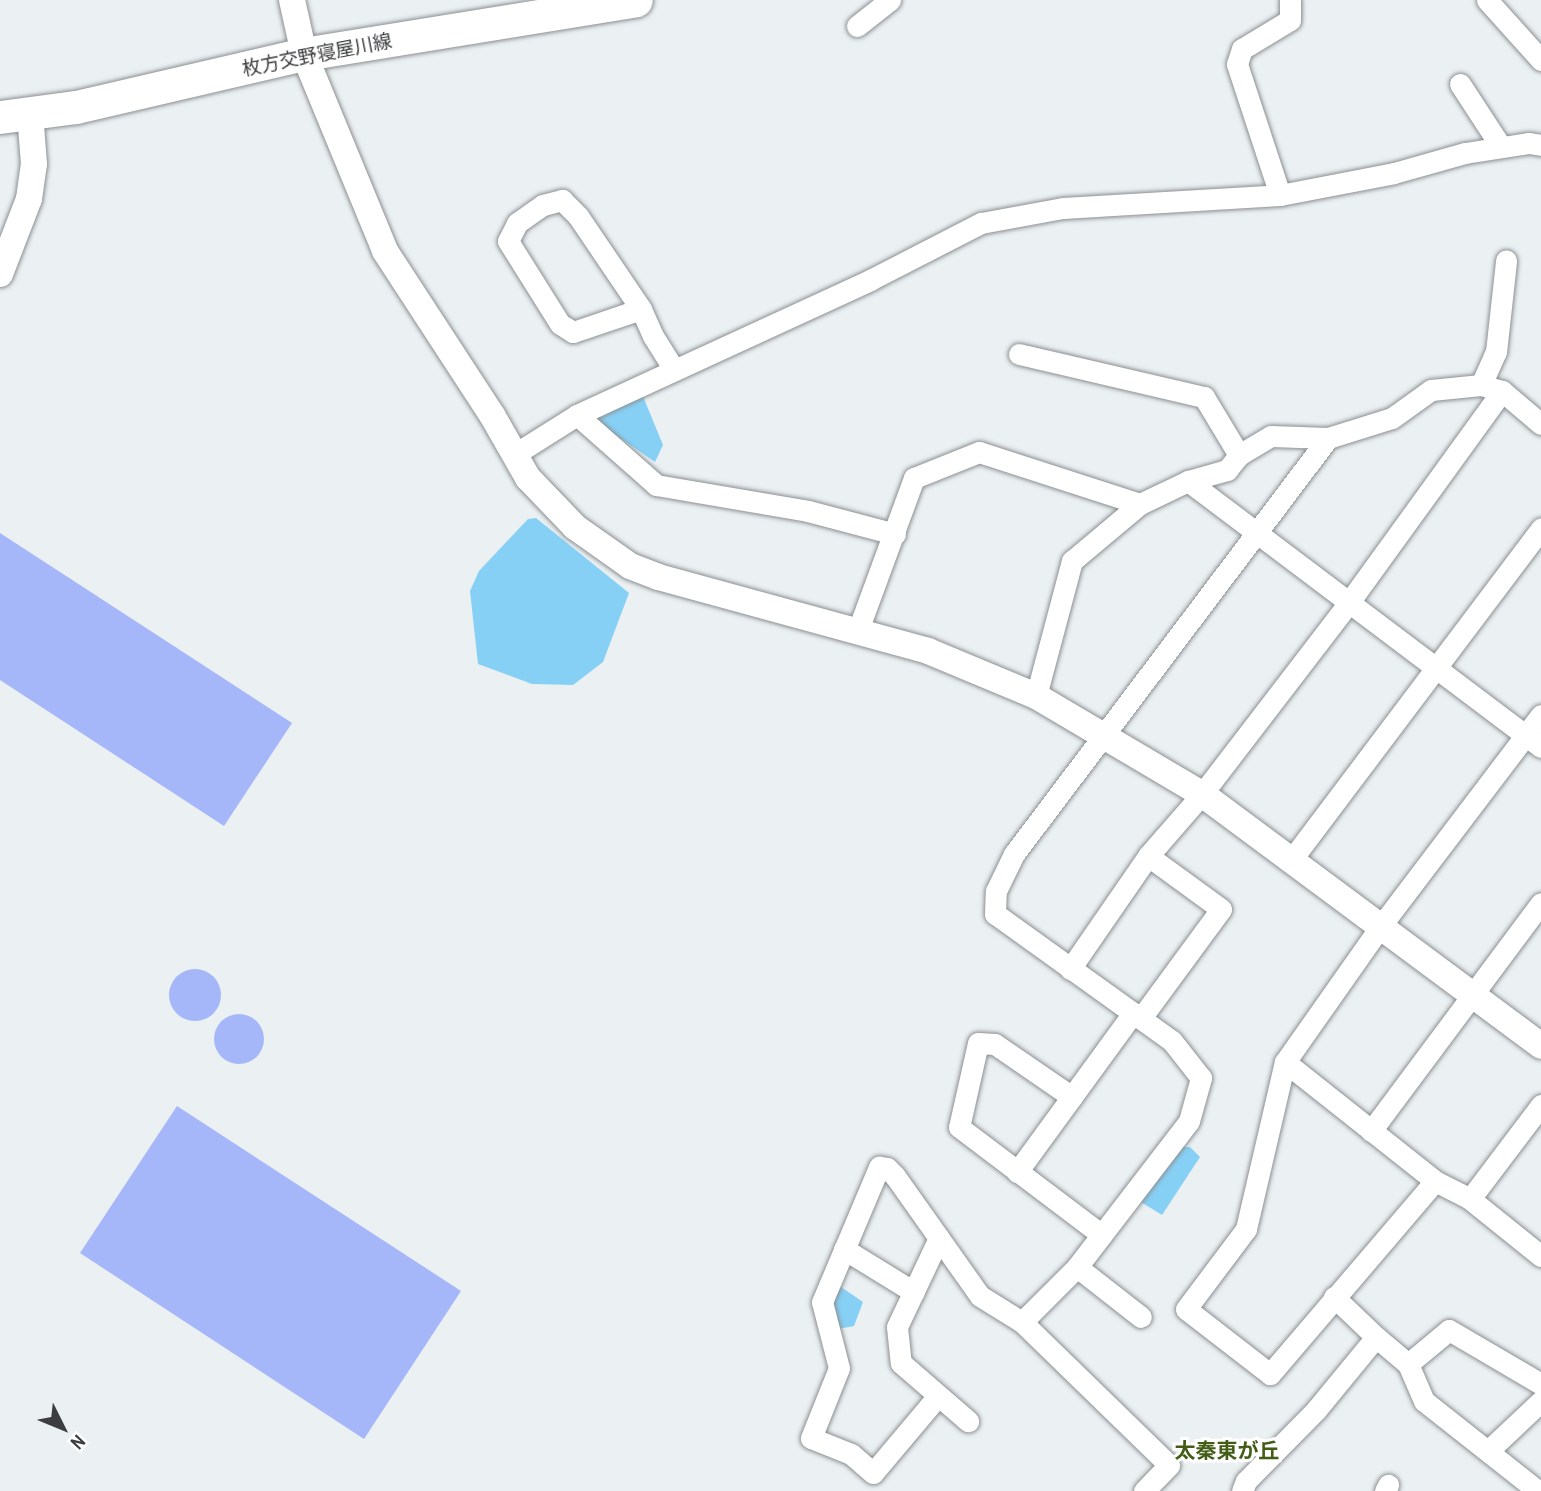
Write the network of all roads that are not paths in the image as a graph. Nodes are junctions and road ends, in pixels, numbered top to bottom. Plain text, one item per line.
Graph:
1 (292, 0) edge
2 (636, 0) edge
3 (890, 0) edge
4 (1290, 0) edge
5 (1486, 0) edge
6 (858, 26) dead end
7 (304, 54) junction
8 (1541, 58) edge
9 (1460, 84) dead end
10 (15, 115) edge
11 (1541, 145) edge
12 (1501, 147) junction
13 (1280, 195) junction
14 (1506, 261) dead end
15 (0, 274) edge
16 (641, 309) junction
17 (1019, 354) dead end
18 (674, 370) junction
19 (1492, 388) junction
20 (578, 415) junction
21 (1541, 424) edge
22 (1328, 439) junction
23 (515, 454) junction
24 (1239, 455) junction
25 (1188, 481) junction
26 (1140, 504) junction
27 (1541, 528) edge
28 (1257, 533) junction
29 (895, 534) junction
30 (1350, 601) junction
31 (858, 630) junction
32 (1437, 667) junction
33 (1036, 695) junction
34 (1541, 715) edge
35 (1107, 735) junction
36 (1533, 741) edge
37 (1202, 794) junction
38 (1148, 856) junction
39 (1292, 859) junction
40 (1541, 903) edge
41 (1380, 927) junction
42 (1070, 969) junction
43 (1474, 994) junction
44 (1137, 1016) junction
45 (1541, 1046) edge
46 (1286, 1062) junction
47 (1072, 1097) junction
48 (1541, 1105) edge
49 (1371, 1130) junction
50 (1017, 1172) junction
51 (1435, 1181) junction
52 (1471, 1199) junction
53 (1102, 1235) junction
54 (939, 1238) junction
55 (844, 1249) junction
56 (1541, 1256) edge
57 (1077, 1267) junction
58 (914, 1292) junction
59 (1334, 1297) junction
60 (1141, 1317) dead end
61 (1022, 1322) junction
62 (1376, 1337) junction
63 (1408, 1364) junction
64 (1541, 1384) edge
65 (937, 1397) junction
66 (1541, 1401) edge
67 (968, 1421) dead end
68 (1488, 1451) junction
69 (1144, 1491) edge
70 (1242, 1491) edge
71 (1538, 1491) edge

1 - 7 street
2 - 7 main road, 枚方交野寝屋川線
3 - 6 street
4 - 13 street
5 - 8 street
7 - 10 main road, 枚方交野寝屋川線
7 - 23 street
9 - 12 street
10 - 15 street
11 - 12 street
12 - 13 street
13 - 18 street
14 - 19 street
16 - 16 street
16 - 18 street
17 - 24 street
18 - 20 street
19 - 21 street
19 - 22 street
19 - 30 street
20 - 23 street
20 - 29 street
22 - 24 street
22 - 28 street
23 - 31 street
24 - 25 street
25 - 26 street
25 - 28 street
26 - 29 street
26 - 33 street
27 - 32 street
28 - 30 street
28 - 35 street
29 - 31 street
30 - 32 street
30 - 37 street
31 - 33 street
32 - 36 street
32 - 39 street
33 - 35 street
34 - 36 street
35 - 37 street
35 - 42 street
36 - 41 street
37 - 38 street
37 - 39 street
38 - 42 street
38 - 44 street
39 - 41 street
40 - 43 street
41 - 43 street
41 - 46 street
42 - 44 street
43 - 45 street
43 - 49 street
44 - 47 street
44 - 53 street
46 - 49 street
46 - 59 street
47 - 50 street
47 - 50 street
48 - 52 street
49 - 51 street
50 - 53 street
51 - 52 street
51 - 59 street
52 - 56 street
53 - 57 street
54 - 55 street
54 - 58 street
54 - 61 street
55 - 58 street
55 - 65 street
57 - 60 street
57 - 61 street
58 - 65 street
59 - 62 street
61 - 69 street
62 - 63 street
62 - 70 street
63 - 64 street
63 - 68 street
65 - 67 street
66 - 68 street
68 - 71 street

